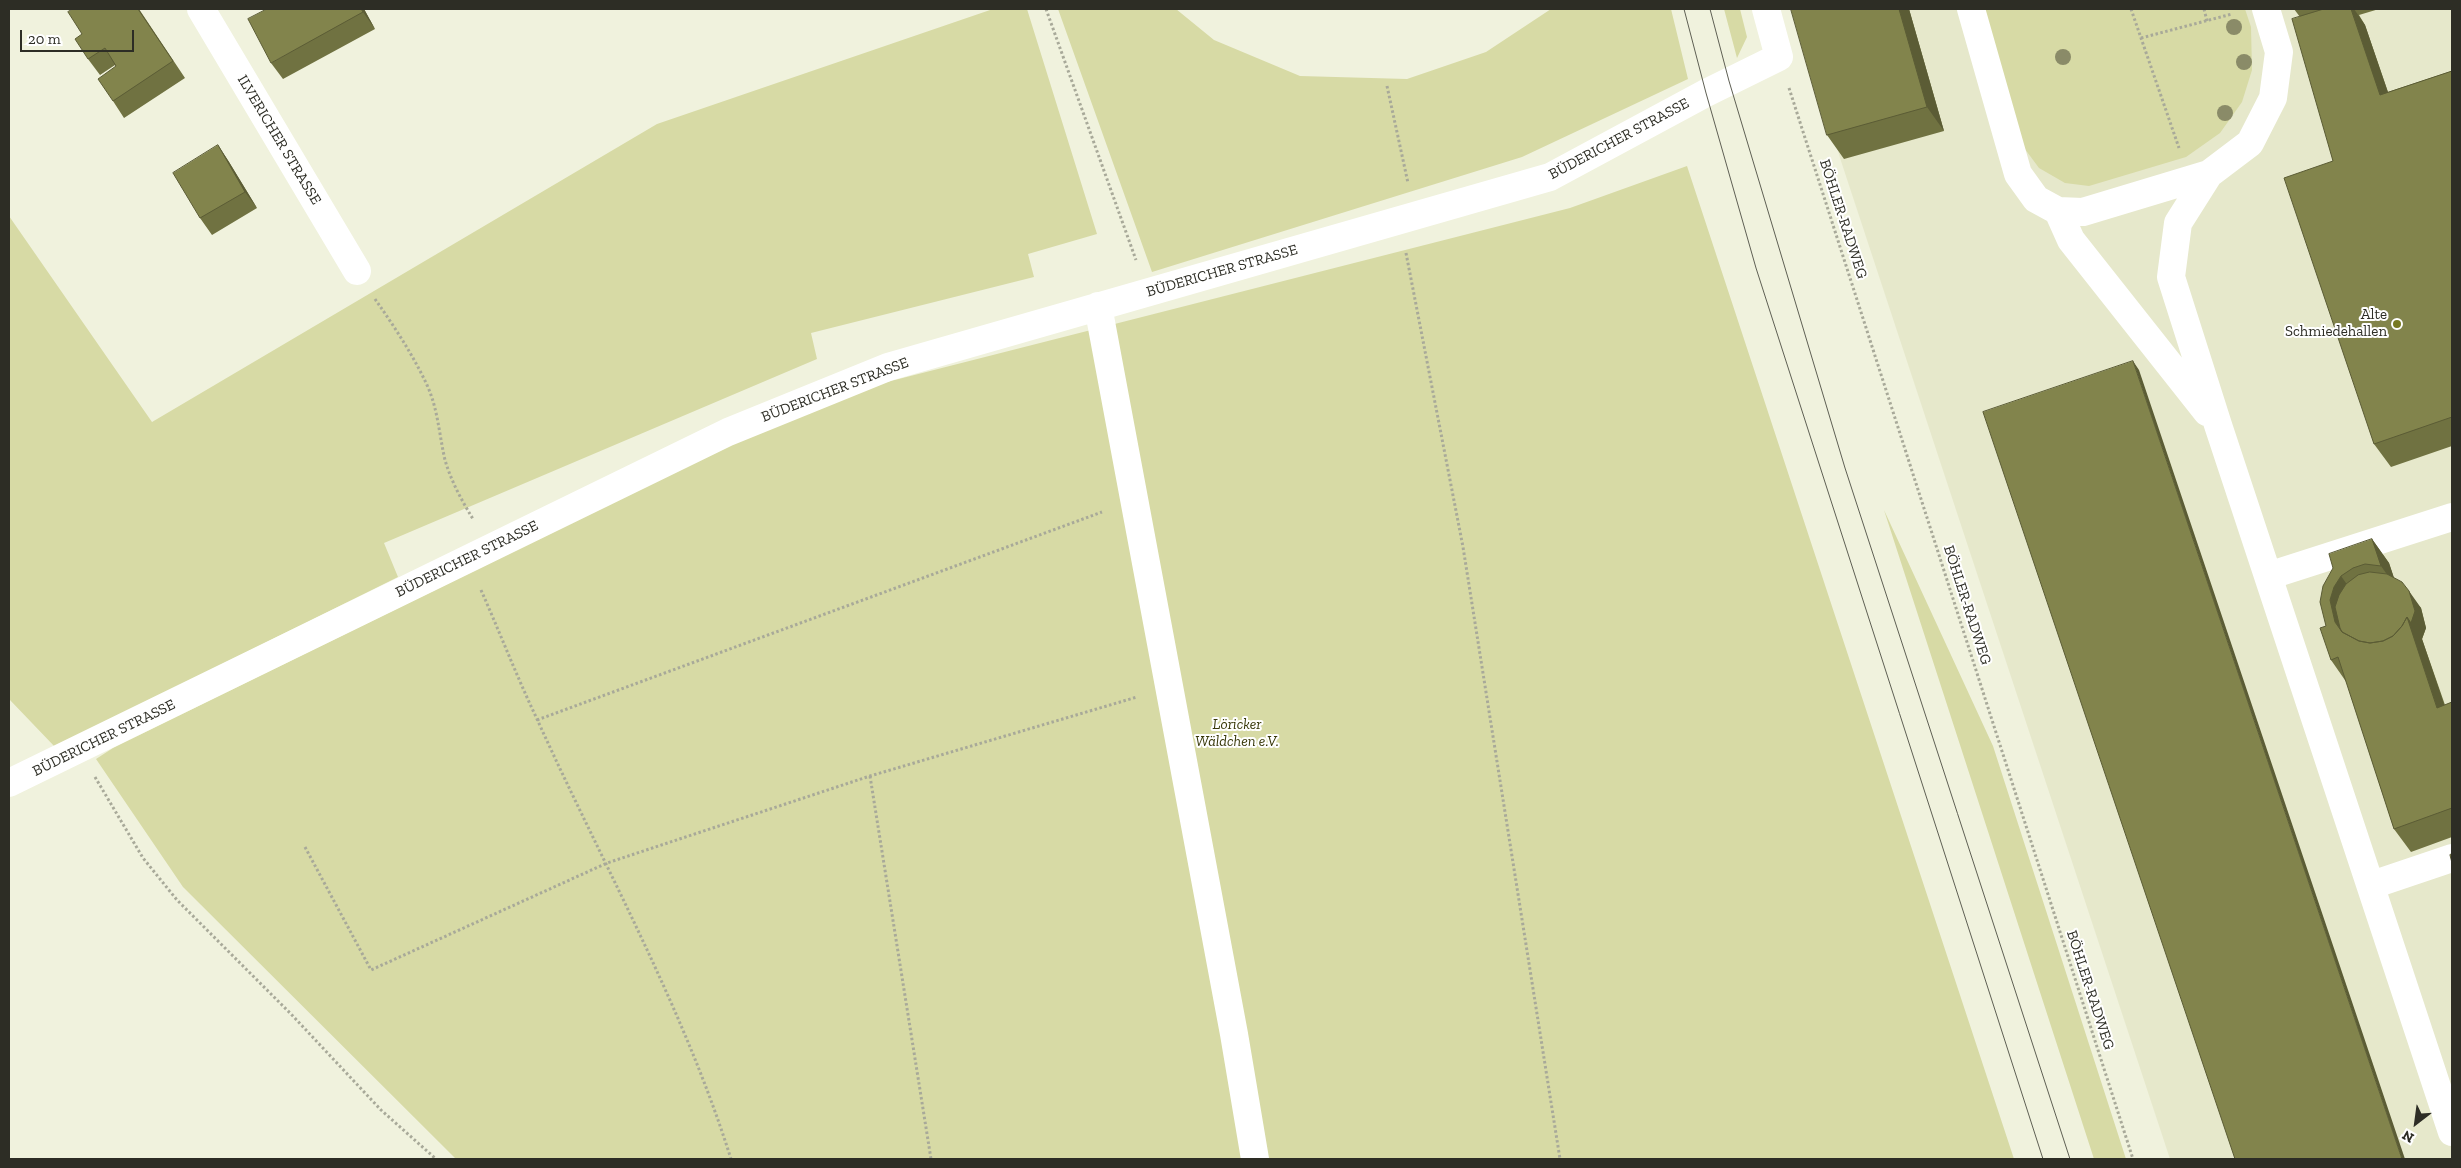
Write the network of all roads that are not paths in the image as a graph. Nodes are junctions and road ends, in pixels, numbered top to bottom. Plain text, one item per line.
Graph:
1 (1766, 9) edge
2 (1971, 9) edge
3 (2266, 9) edge
4 (205, 10) edge
5 (2209, 174) junction
6 (2058, 211) junction
7 (357, 271) road end
8 (1098, 306) junction
9 (2218, 425) junction
10 (2452, 517) edge
11 (2268, 576) junction
12 (9, 783) edge
13 (2452, 858) edge
14 (2372, 885) junction
15 (2452, 1132) edge
16 (1254, 1159) edge

1 - 8 street, BÜDERICHER STRASSE
2 - 6 street
3 - 5 street
4 - 7 street, ILVERICHER STRASSE
5 - 6 street
5 - 9 street
6 - 9 street
8 - 12 street, BÜDERICHER STRASSE
8 - 16 street
9 - 11 street
10 - 11 street
11 - 14 street
13 - 14 street
14 - 15 street

